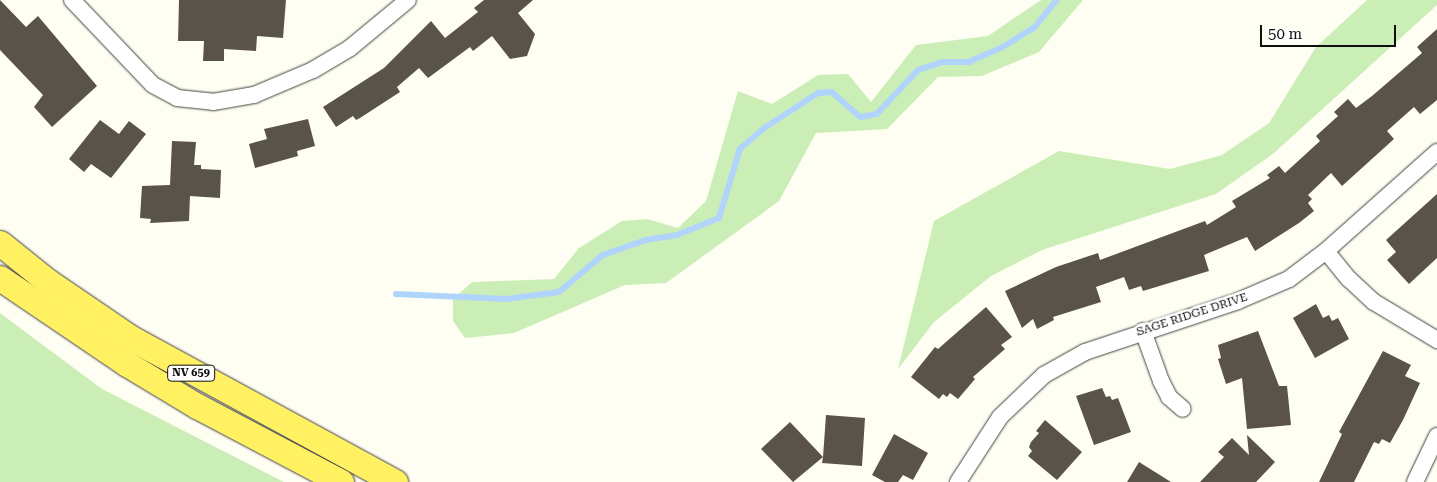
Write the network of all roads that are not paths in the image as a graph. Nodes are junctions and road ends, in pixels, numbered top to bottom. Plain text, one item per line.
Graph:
1 (72, 0) edge
2 (408, 0) edge
3 (1437, 152) edge
4 (0, 242) edge
5 (1326, 251) junction
6 (0, 278) edge
7 (1143, 331) junction
8 (1437, 340) edge
9 (1183, 409) dead end
10 (1437, 436) edge
11 (341, 482) edge
12 (395, 482) edge
13 (958, 482) edge
14 (1416, 482) edge

1 - 2 street
3 - 5 street, SAGE RIDGE DRIVE
4 - 12 main road, NV 659
5 - 7 street, SAGE RIDGE DRIVE
5 - 8 street
6 - 11 main road, NV 659
7 - 9 street
7 - 13 street, SAGE RIDGE DRIVE
10 - 14 street

